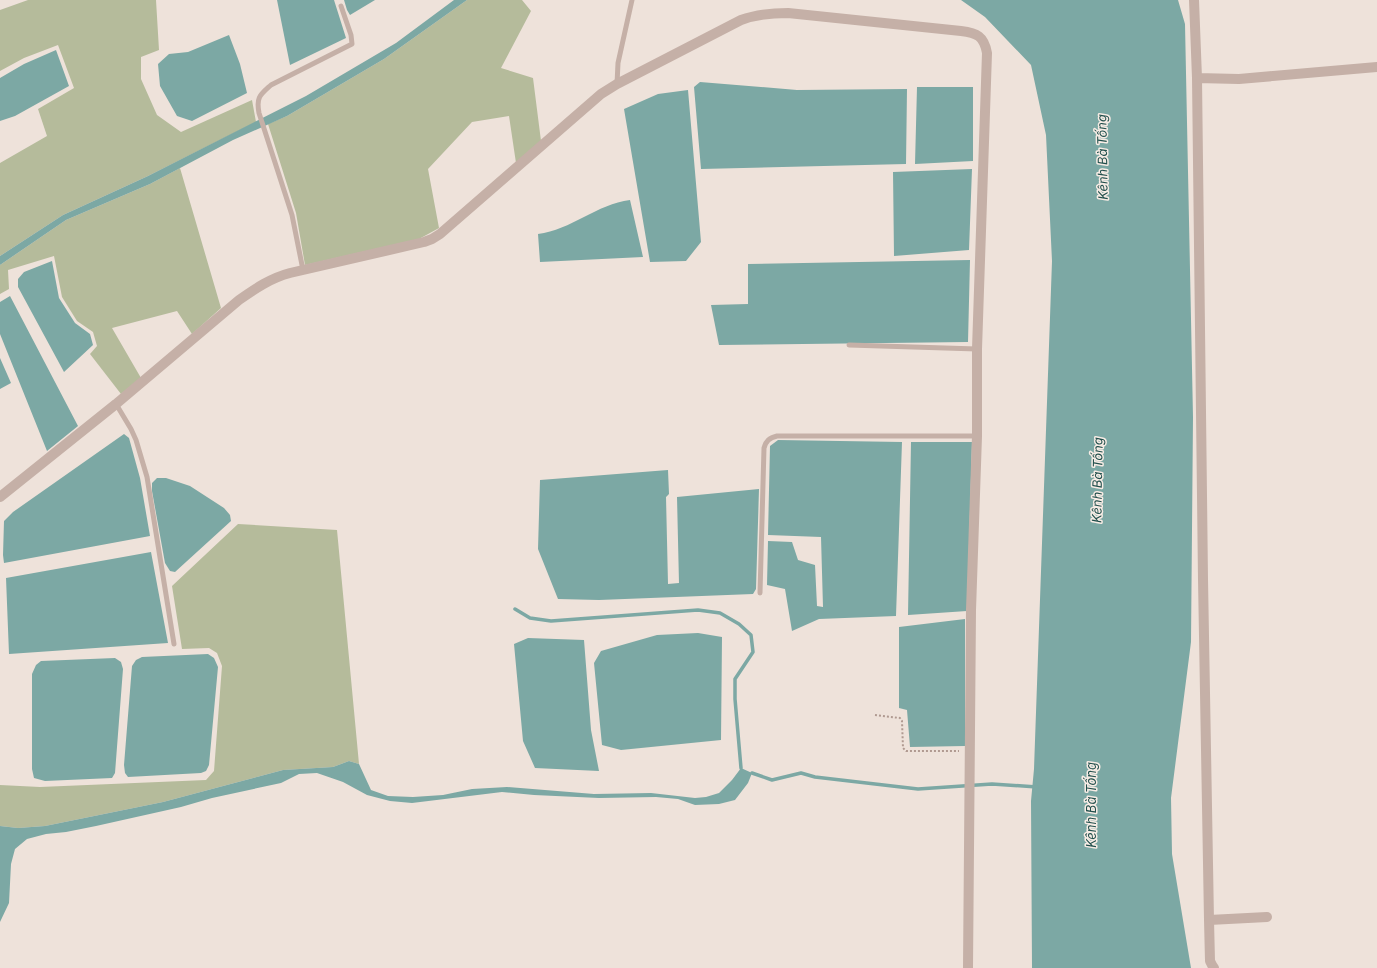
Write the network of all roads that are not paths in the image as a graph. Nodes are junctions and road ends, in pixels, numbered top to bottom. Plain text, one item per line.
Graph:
1 (632, 0) edge
2 (1194, 0) edge
3 (341, 6) dead end
4 (1377, 67) edge
5 (1197, 78) junction
6 (617, 84) junction
7 (302, 270) junction
8 (849, 345) dead end
9 (977, 349) junction
10 (116, 404) junction
11 (977, 436) junction
12 (0, 497) edge
13 (760, 593) dead end
14 (174, 644) dead end
15 (1267, 917) dead end
16 (1209, 920) junction
17 (968, 968) edge
18 (1214, 968) edge

1 - 6 lane
2 - 5 street
3 - 7 lane
4 - 5 street
5 - 16 street
6 - 7 street
6 - 9 street
7 - 10 street
8 - 9 lane
9 - 11 street
10 - 12 street
10 - 14 lane
11 - 13 lane
11 - 17 street
15 - 16 street
16 - 18 street

